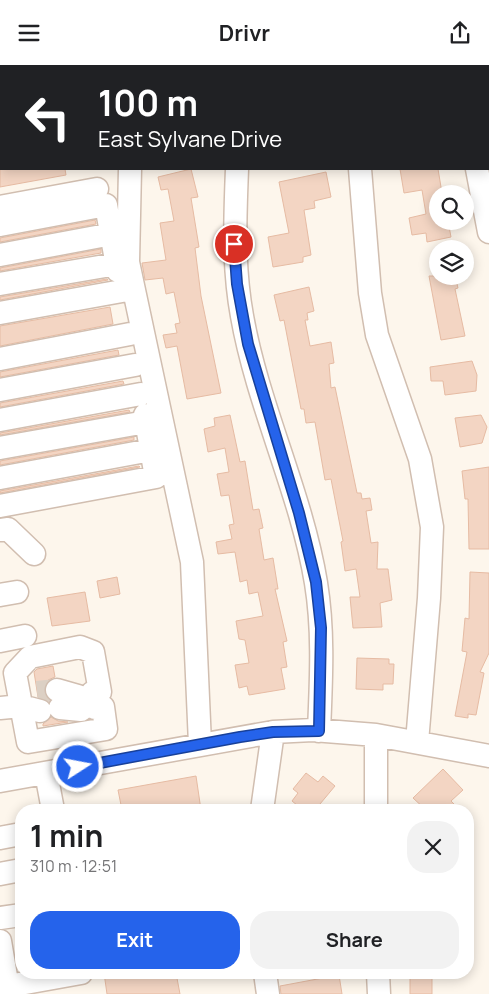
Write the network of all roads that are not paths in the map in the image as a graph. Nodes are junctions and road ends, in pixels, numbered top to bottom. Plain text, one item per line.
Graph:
1 (130, 170) edge
2 (237, 170) edge
3 (360, 170) edge
4 (477, 170) edge
5 (97, 189) dead end
6 (0, 207) edge
7 (0, 225) edge
8 (489, 232) edge
9 (112, 234) junction
10 (0, 255) edge
11 (117, 264) junction
12 (0, 284) edge
13 (122, 291) junction
14 (0, 313) edge
15 (130, 334) junction
16 (0, 359) edge
17 (136, 365) junction
18 (0, 390) edge
19 (141, 394) junction
20 (0, 420) edge
21 (146, 422) junction
22 (0, 448) edge
23 (151, 450) junction
24 (0, 478) edge
25 (0, 506) edge
26 (0, 530) edge
27 (34, 554) dead end
28 (25, 636) dead end
29 (0, 641) edge
30 (319, 731) junction
31 (273, 732) junction
32 (376, 735) junction
33 (417, 742) junction
34 (200, 744) junction
35 (489, 756) edge
36 (46, 773) junction
37 (0, 781) edge
38 (52, 804) edge
39 (263, 804) edge
40 (376, 804) edge
41 (15, 835) edge
42 (0, 838) edge
43 (15, 871) edge
44 (0, 874) edge
45 (15, 916) edge
46 (0, 918) edge
47 (0, 941) edge
48 (6, 953) edge
49 (55, 979) edge
50 (266, 979) edge
51 (378, 979) edge
52 (8, 990) edge
53 (268, 994) edge
54 (379, 994) edge

1 - 34 street
2 - 30 street
3 - 33 street
4 - 8 street
5 - 6 street
7 - 9 street
9 - 10 street
9 - 11 street
11 - 12 street
11 - 13 street
13 - 14 street
13 - 15 street
15 - 16 street
15 - 17 street
17 - 18 street
17 - 19 street
19 - 20 street
19 - 21 street
21 - 22 street
21 - 23 street
23 - 24 street
23 - 25 street
26 - 27 street
28 - 29 street
30 - 31 street
30 - 32 street
31 - 34 street
31 - 39 street
32 - 33 street
32 - 40 street
33 - 35 street
34 - 36 street
36 - 37 street
36 - 38 street
41 - 42 street
43 - 44 street
45 - 46 street
47 - 48 street
48 - 52 street
49 - 52 street
50 - 53 street
51 - 54 street

